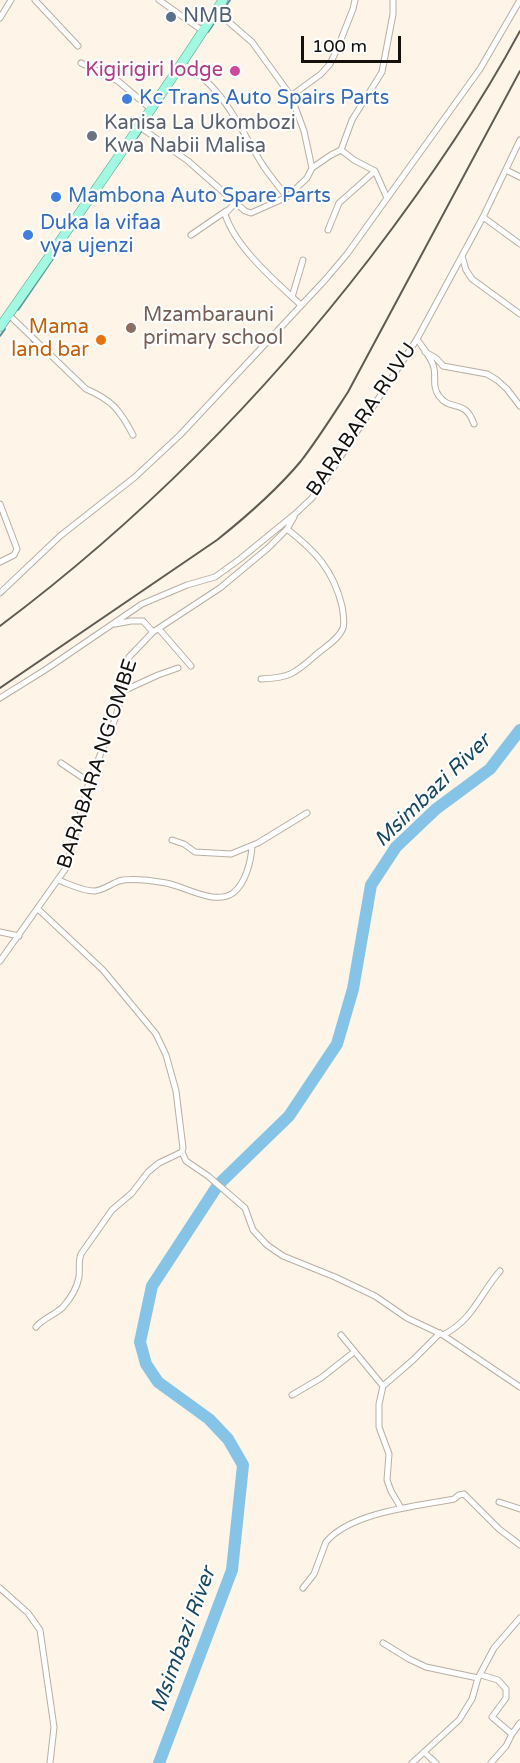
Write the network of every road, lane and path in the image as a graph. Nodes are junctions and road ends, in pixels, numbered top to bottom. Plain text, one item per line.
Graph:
1 (11, 0) edge
2 (35, 0) edge
3 (159, 0) edge
4 (223, 0) edge
5 (355, 0) edge
6 (520, 0) edge
7 (394, 1) edge
8 (216, 11) junction
9 (0, 18) edge
10 (203, 31) junction
11 (78, 45) dead end
12 (81, 63) dead end
13 (182, 64) junction
14 (291, 96) junction
15 (151, 109) junction
16 (140, 127) junction
17 (520, 140) edge
18 (341, 150) junction
19 (312, 168) junction
20 (506, 170) junction
21 (375, 171) junction
22 (520, 177) edge
23 (287, 197) junction
24 (387, 198) junction
25 (235, 203) junction
26 (226, 211) junction
27 (483, 217) junction
28 (328, 230) dead end
29 (191, 235) dead end
30 (520, 244) edge
31 (462, 256) junction
32 (303, 260) dead end
33 (292, 297) junction
34 (301, 305) junction
35 (520, 314) edge
36 (9, 315) junction
37 (0, 327) edge
38 (417, 339) junction
39 (425, 352) junction
40 (520, 406) edge
41 (474, 424) dead end
42 (133, 435) dead end
43 (0, 504) edge
44 (295, 514) junction
45 (287, 529) junction
46 (0, 562) edge
47 (0, 593) edge
48 (110, 626) junction
49 (156, 630) junction
50 (191, 666) dead end
51 (178, 669) dead end
52 (261, 679) dead end
53 (123, 692) junction
54 (0, 698) edge
55 (61, 763) dead end
56 (89, 782) junction
57 (307, 813) dead end
58 (172, 840) dead end
59 (252, 846) junction
60 (58, 880) junction
61 (38, 909) junction
62 (0, 932) edge
63 (19, 936) junction
64 (0, 961) edge
65 (182, 1152) junction
66 (500, 1270) dead end
67 (36, 1327) dead end
68 (442, 1334) junction
69 (340, 1335) dead end
70 (354, 1352) junction
71 (382, 1386) junction
72 (520, 1387) edge
73 (292, 1395) dead end
74 (499, 1502) dead end
75 (401, 1508) junction
76 (520, 1509) edge
77 (520, 1545) edge
78 (0, 1588) edge
79 (303, 1588) dead end
80 (520, 1618) edge
81 (383, 1643) dead end
82 (480, 1676) junction
83 (520, 1723) edge
84 (512, 1734) junction
85 (424, 1752) junction
86 (50, 1763) edge
87 (412, 1763) edge
88 (436, 1763) edge
89 (491, 1763) edge

1 - 9 street
2 - 11 street
3 - 10 street
4 - 8 main road
5 - 14 street
6 - 24 street
7 - 18 street
8 - 10 main road
8 - 14 street
10 - 13 main road
12 - 15 street
13 - 15 main road
13 - 23 street
14 - 19 street
15 - 16 main road
16 - 25 street
16 - 36 main road
17 - 20 street, BARABARA RUVU
18 - 19 street
18 - 21 street
19 - 23 street
20 - 22 street
20 - 27 street, BARABARA RUVU
21 - 24 street
21 - 28 street
23 - 25 street
24 - 34 street
25 - 26 street
26 - 29 street
26 - 33 street
27 - 30 street
27 - 31 street, BARABARA RUVU
31 - 35 street
31 - 38 street, BARABARA RUVU
32 - 33 street
33 - 34 street
34 - 47 street
36 - 37 main road
36 - 42 street
38 - 39 street
38 - 44 street, BARABARA RUVU
39 - 40 street
39 - 41 street
43 - 46 street
44 - 45 street, BARABARA NG'OMBE
44 - 48 street, BARABARA RUVU
45 - 49 street, BARABARA NG'OMBE
45 - 52 street
48 - 49 street
48 - 54 street, BARABARA RUVU
49 - 50 street
49 - 53 street, BARABARA NG'OMBE
51 - 53 street
53 - 56 street, BARABARA NG'OMBE
55 - 56 street
56 - 60 street, BARABARA NG'OMBE
57 - 59 street
58 - 59 street
59 - 60 street
60 - 61 street, BARABARA NG'OMBE
61 - 63 street, BARABARA NG'OMBE
61 - 65 street
62 - 63 street
63 - 64 street, BARABARA NG'OMBE
65 - 67 street
65 - 68 street
66 - 68 street
68 - 71 street
68 - 72 street
69 - 70 street
70 - 71 street
70 - 73 street
71 - 75 street
74 - 76 street
75 - 77 street
75 - 79 street
78 - 86 street
80 - 82 street
81 - 82 street
82 - 84 street
82 - 85 street
83 - 84 street
84 - 89 street
85 - 87 street
85 - 88 street

